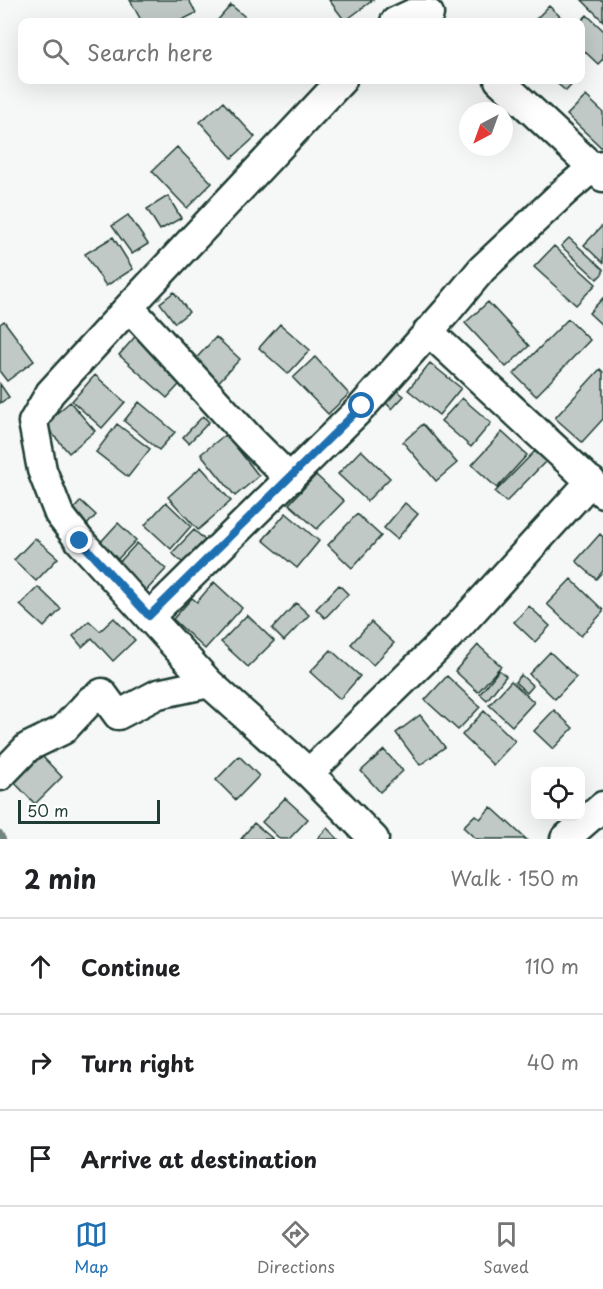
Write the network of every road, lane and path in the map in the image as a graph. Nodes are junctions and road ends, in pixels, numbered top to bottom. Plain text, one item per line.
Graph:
1 (428, 12) edge
2 (404, 18) edge
3 (338, 84) edge
4 (503, 84) edge
5 (600, 170) edge
6 (129, 307) junction
7 (428, 331) junction
8 (290, 478) junction
9 (597, 487) edge
10 (149, 616) junction
11 (209, 683) junction
12 (309, 773) junction
13 (0, 776) edge
14 (603, 806) edge
15 (374, 839) edge
16 (565, 839) edge

1 - 2 street
3 - 6 street
4 - 5 street
5 - 7 street
6 - 8 street
6 - 10 street
7 - 8 street
7 - 9 street
8 - 10 street
9 - 12 street
10 - 11 street
11 - 12 street
11 - 13 street
12 - 15 street
14 - 16 street

